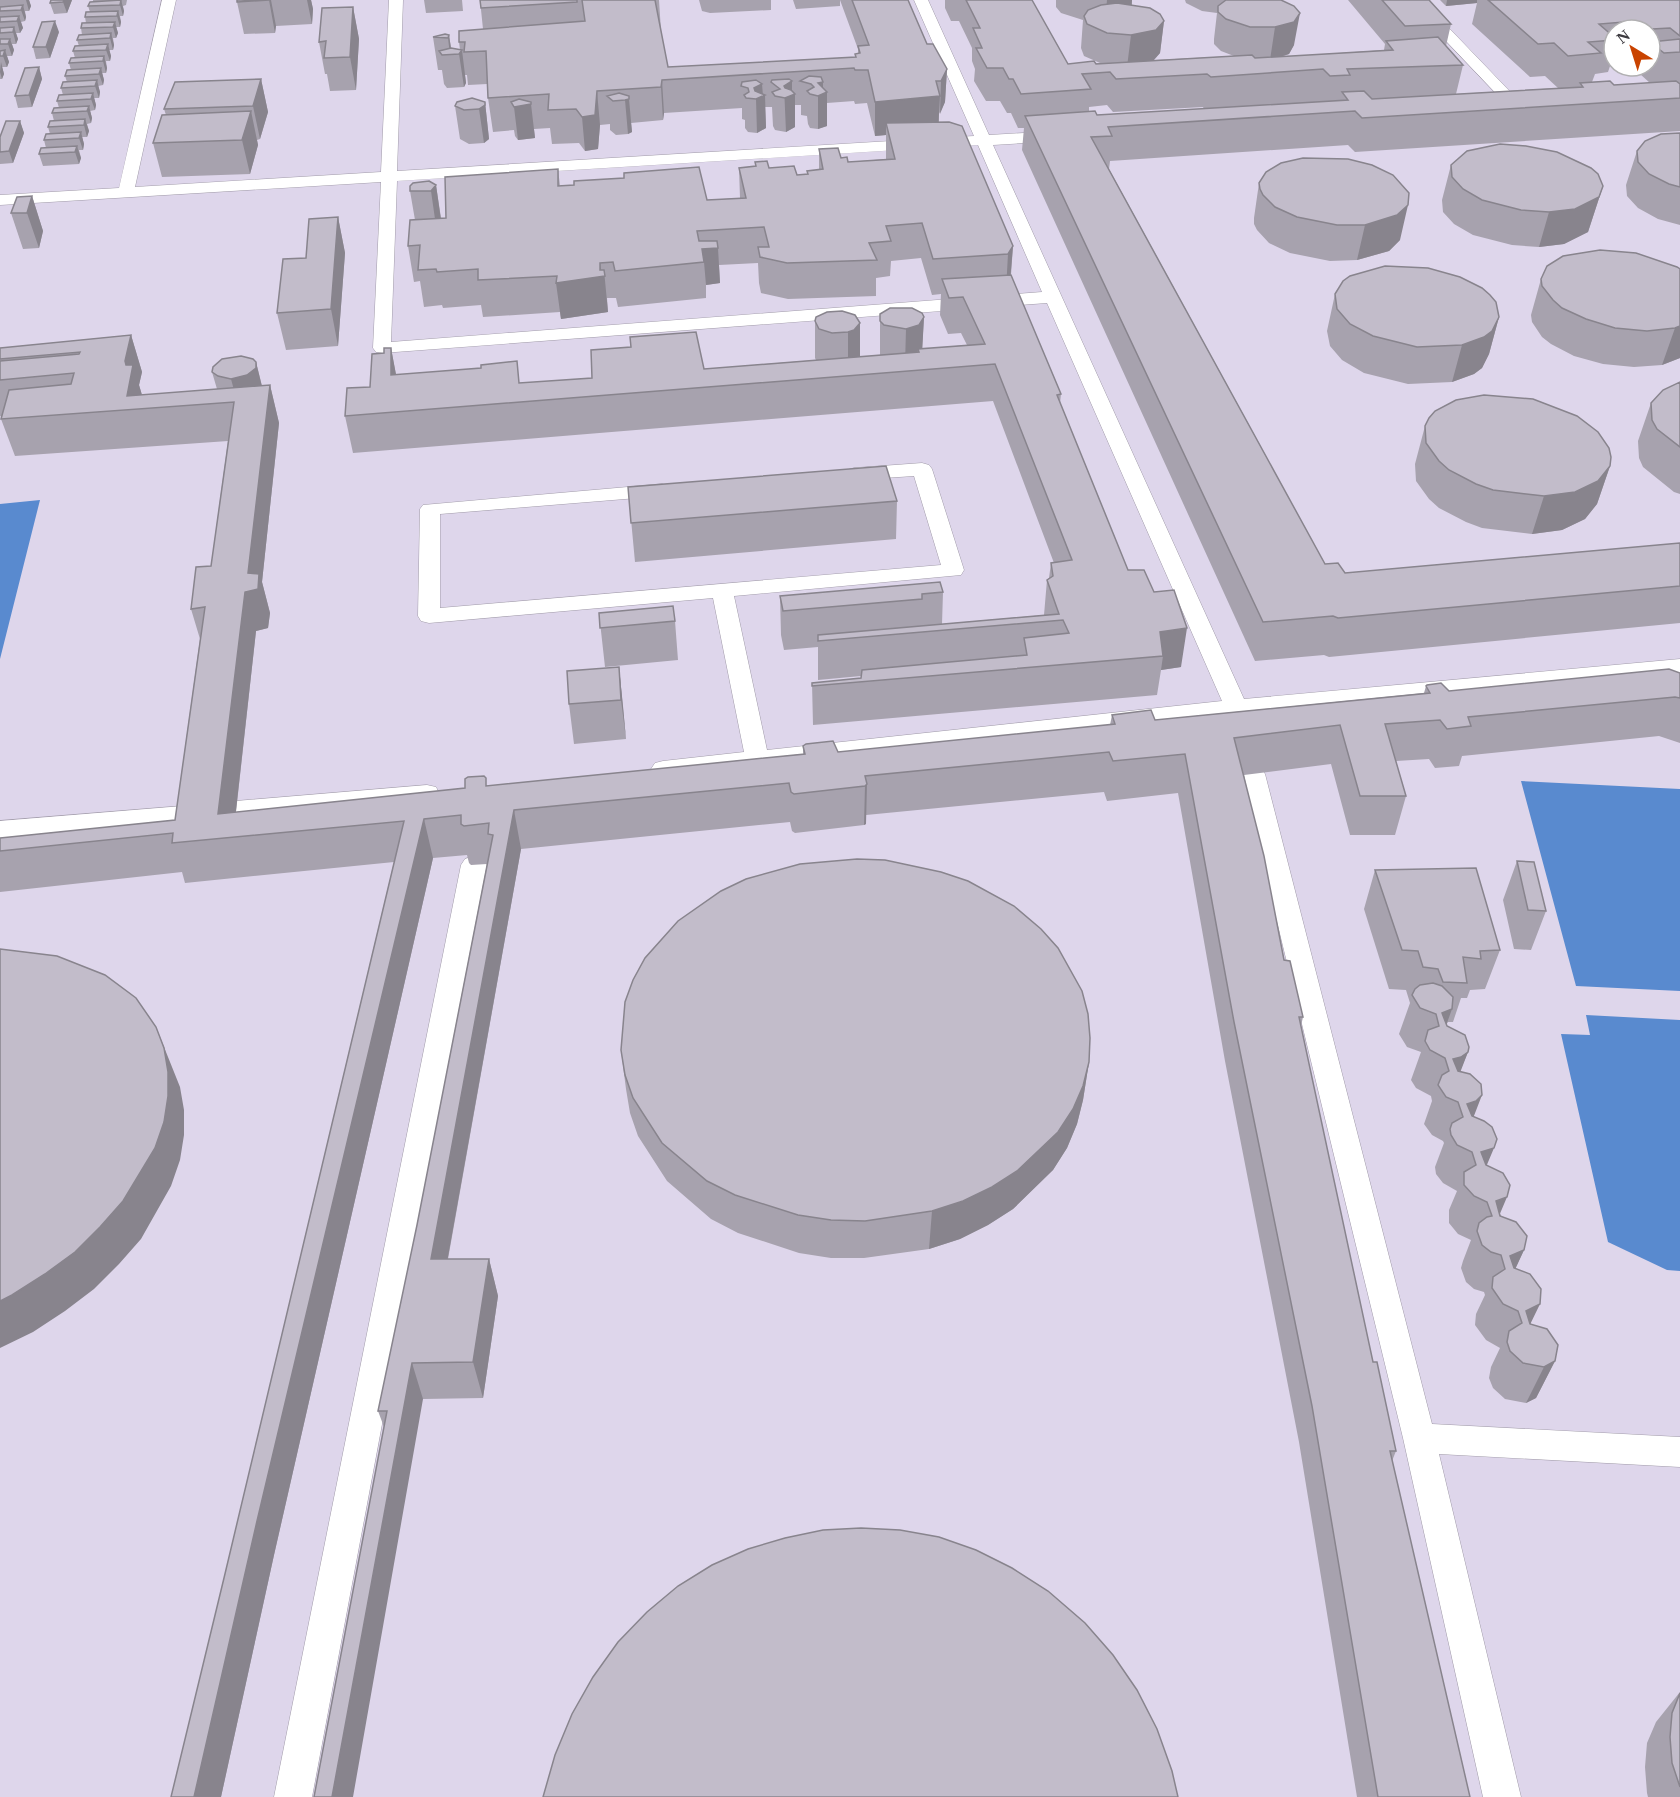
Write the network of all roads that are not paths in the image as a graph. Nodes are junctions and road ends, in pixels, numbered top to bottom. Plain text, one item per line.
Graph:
1 (169, 0) edge
2 (396, 0) edge
3 (921, 0) edge
4 (1414, 0) edge
5 (1490, 106) edge
6 (1077, 134) edge
7 (983, 141) junction
8 (388, 178) junction
9 (126, 193) junction
10 (0, 200) edge
11 (1052, 297) junction
12 (829, 476) edge
13 (688, 488) edge
14 (722, 591) junction
15 (1680, 666) edge
16 (1236, 707) junction
17 (757, 759) junction
18 (639, 771) edge
19 (450, 791) edge
20 (236, 809) dead end
21 (195, 813) edge
22 (0, 830) edge
23 (474, 865) edge
24 (1419, 1438) junction
25 (1680, 1452) edge
26 (293, 1797) edge
27 (1502, 1797) edge

1 - 9 lane
2 - 8 lane
3 - 7 lane
4 - 5 lane
6 - 7 lane
7 - 8 lane
7 - 11 lane
8 - 9 lane
8 - 11 lane
9 - 10 lane
11 - 16 lane
12 - 14 lane
13 - 14 lane
14 - 17 lane
15 - 16 lane
16 - 17 lane
16 - 24 lane
17 - 18 lane
19 - 20 lane
21 - 22 lane
23 - 26 lane
24 - 25 lane
24 - 27 lane

